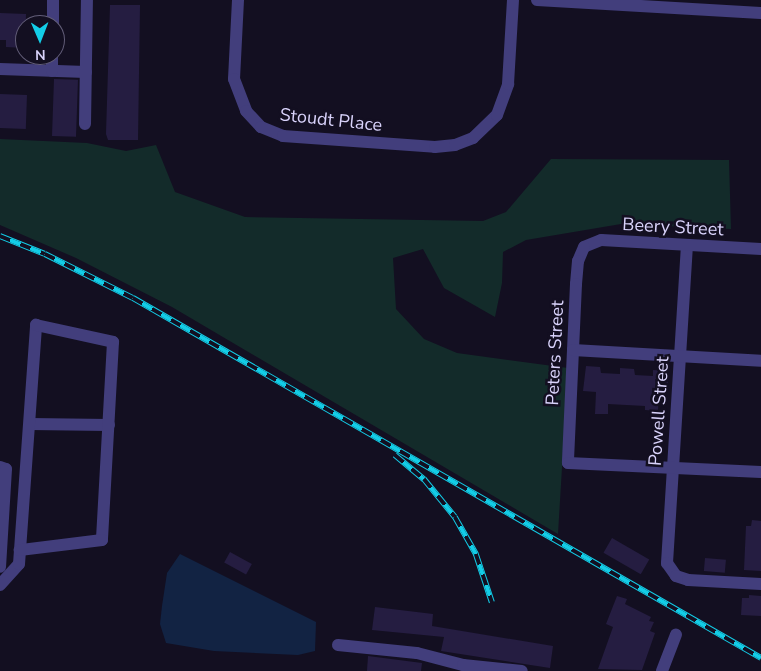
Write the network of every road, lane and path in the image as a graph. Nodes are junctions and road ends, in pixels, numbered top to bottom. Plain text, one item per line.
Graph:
1 (53, 0) edge
2 (87, 0) edge
3 (238, 0) edge
4 (513, 0) edge
5 (537, 0) edge
6 (761, 13) edge
7 (52, 15) edge
8 (52, 65) edge
9 (0, 69) edge
10 (52, 72) junction
11 (86, 72) junction
12 (86, 124) dead end
13 (687, 245) junction
14 (584, 247) joint
15 (761, 249) edge
16 (573, 350) junction
17 (680, 356) junction
18 (761, 361) edge
19 (30, 424) junction
20 (108, 425) junction
21 (0, 467) edge
22 (673, 467) junction
23 (761, 472) edge
24 (20, 550) junction
25 (0, 566) edge
26 (761, 584) edge
27 (0, 585) edge
28 (676, 635) dead end
29 (338, 645) dead end
30 (522, 671) edge
31 (662, 671) edge

1 - 7 street
2 - 11 street
3 - 4 street, Stoudt Place
5 - 6 street
8 - 10 street
9 - 10 street
10 - 11 street
11 - 12 street
13 - 14 street, Beery Street
13 - 15 street, Beery Street
13 - 17 street, Powell Street
14 - 16 street, Peters Street
16 - 17 street
16 - 22 street, Peters Street
17 - 18 street
17 - 22 street, Powell Street
19 - 20 street
19 - 20 street
19 - 24 street
20 - 24 street
21 - 25 street
22 - 23 street
22 - 26 street, Powell Street
24 - 27 street
28 - 31 street
29 - 30 street

